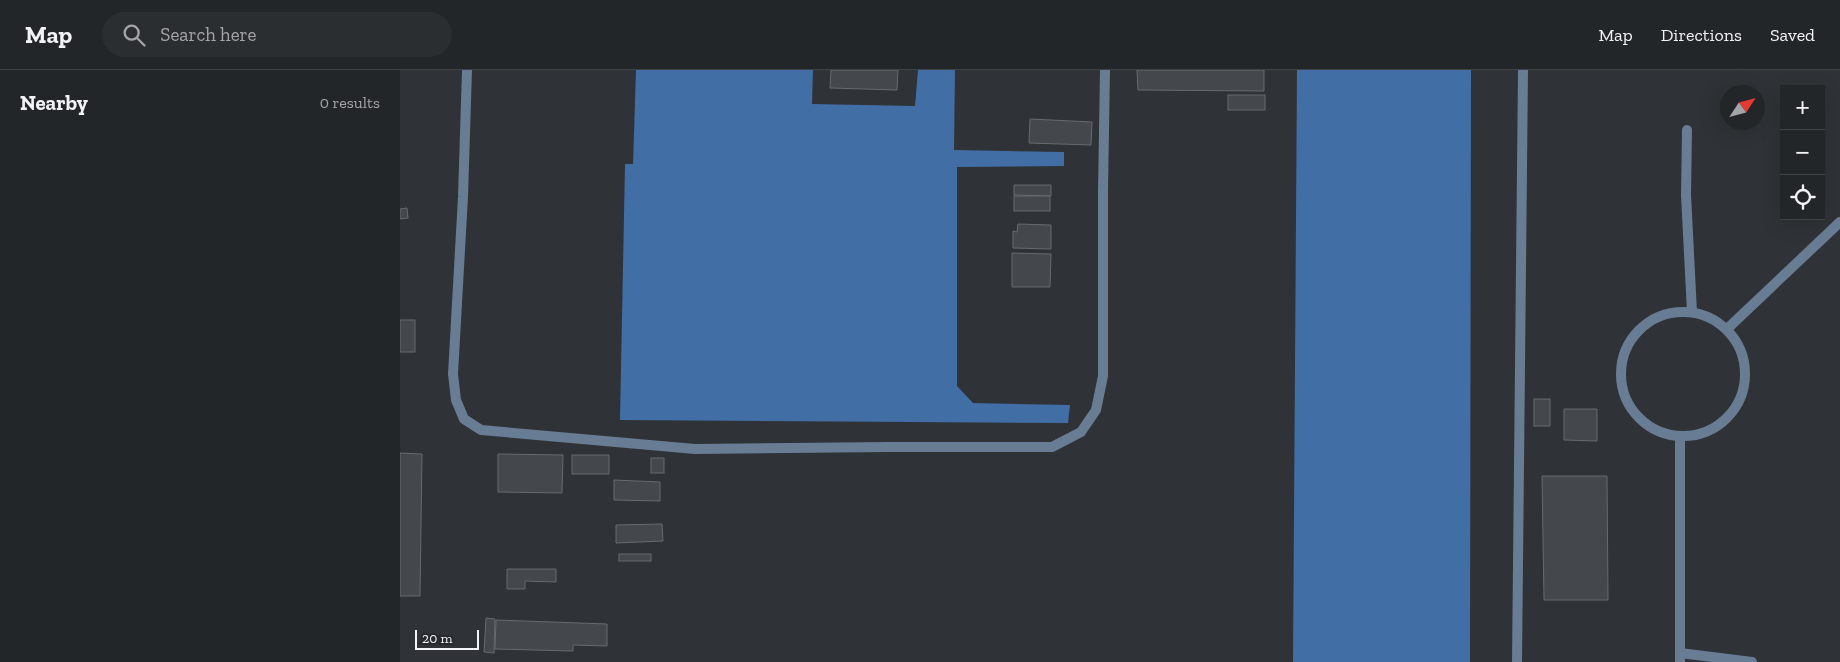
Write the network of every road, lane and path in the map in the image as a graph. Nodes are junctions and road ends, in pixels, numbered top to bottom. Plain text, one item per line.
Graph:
1 (467, 70) edge
2 (1105, 70) edge
3 (1523, 70) edge
4 (1686, 130) dead end
5 (1840, 222) edge
6 (1692, 312) junction
7 (1727, 329) junction
8 (1680, 436) junction
9 (1680, 658) edge
10 (1517, 662) edge
11 (1752, 662) edge

1 - 2 street
3 - 10 street
4 - 6 street
5 - 7 street
6 - 7 street
6 - 8 street
7 - 8 street
8 - 9 street
9 - 11 street

